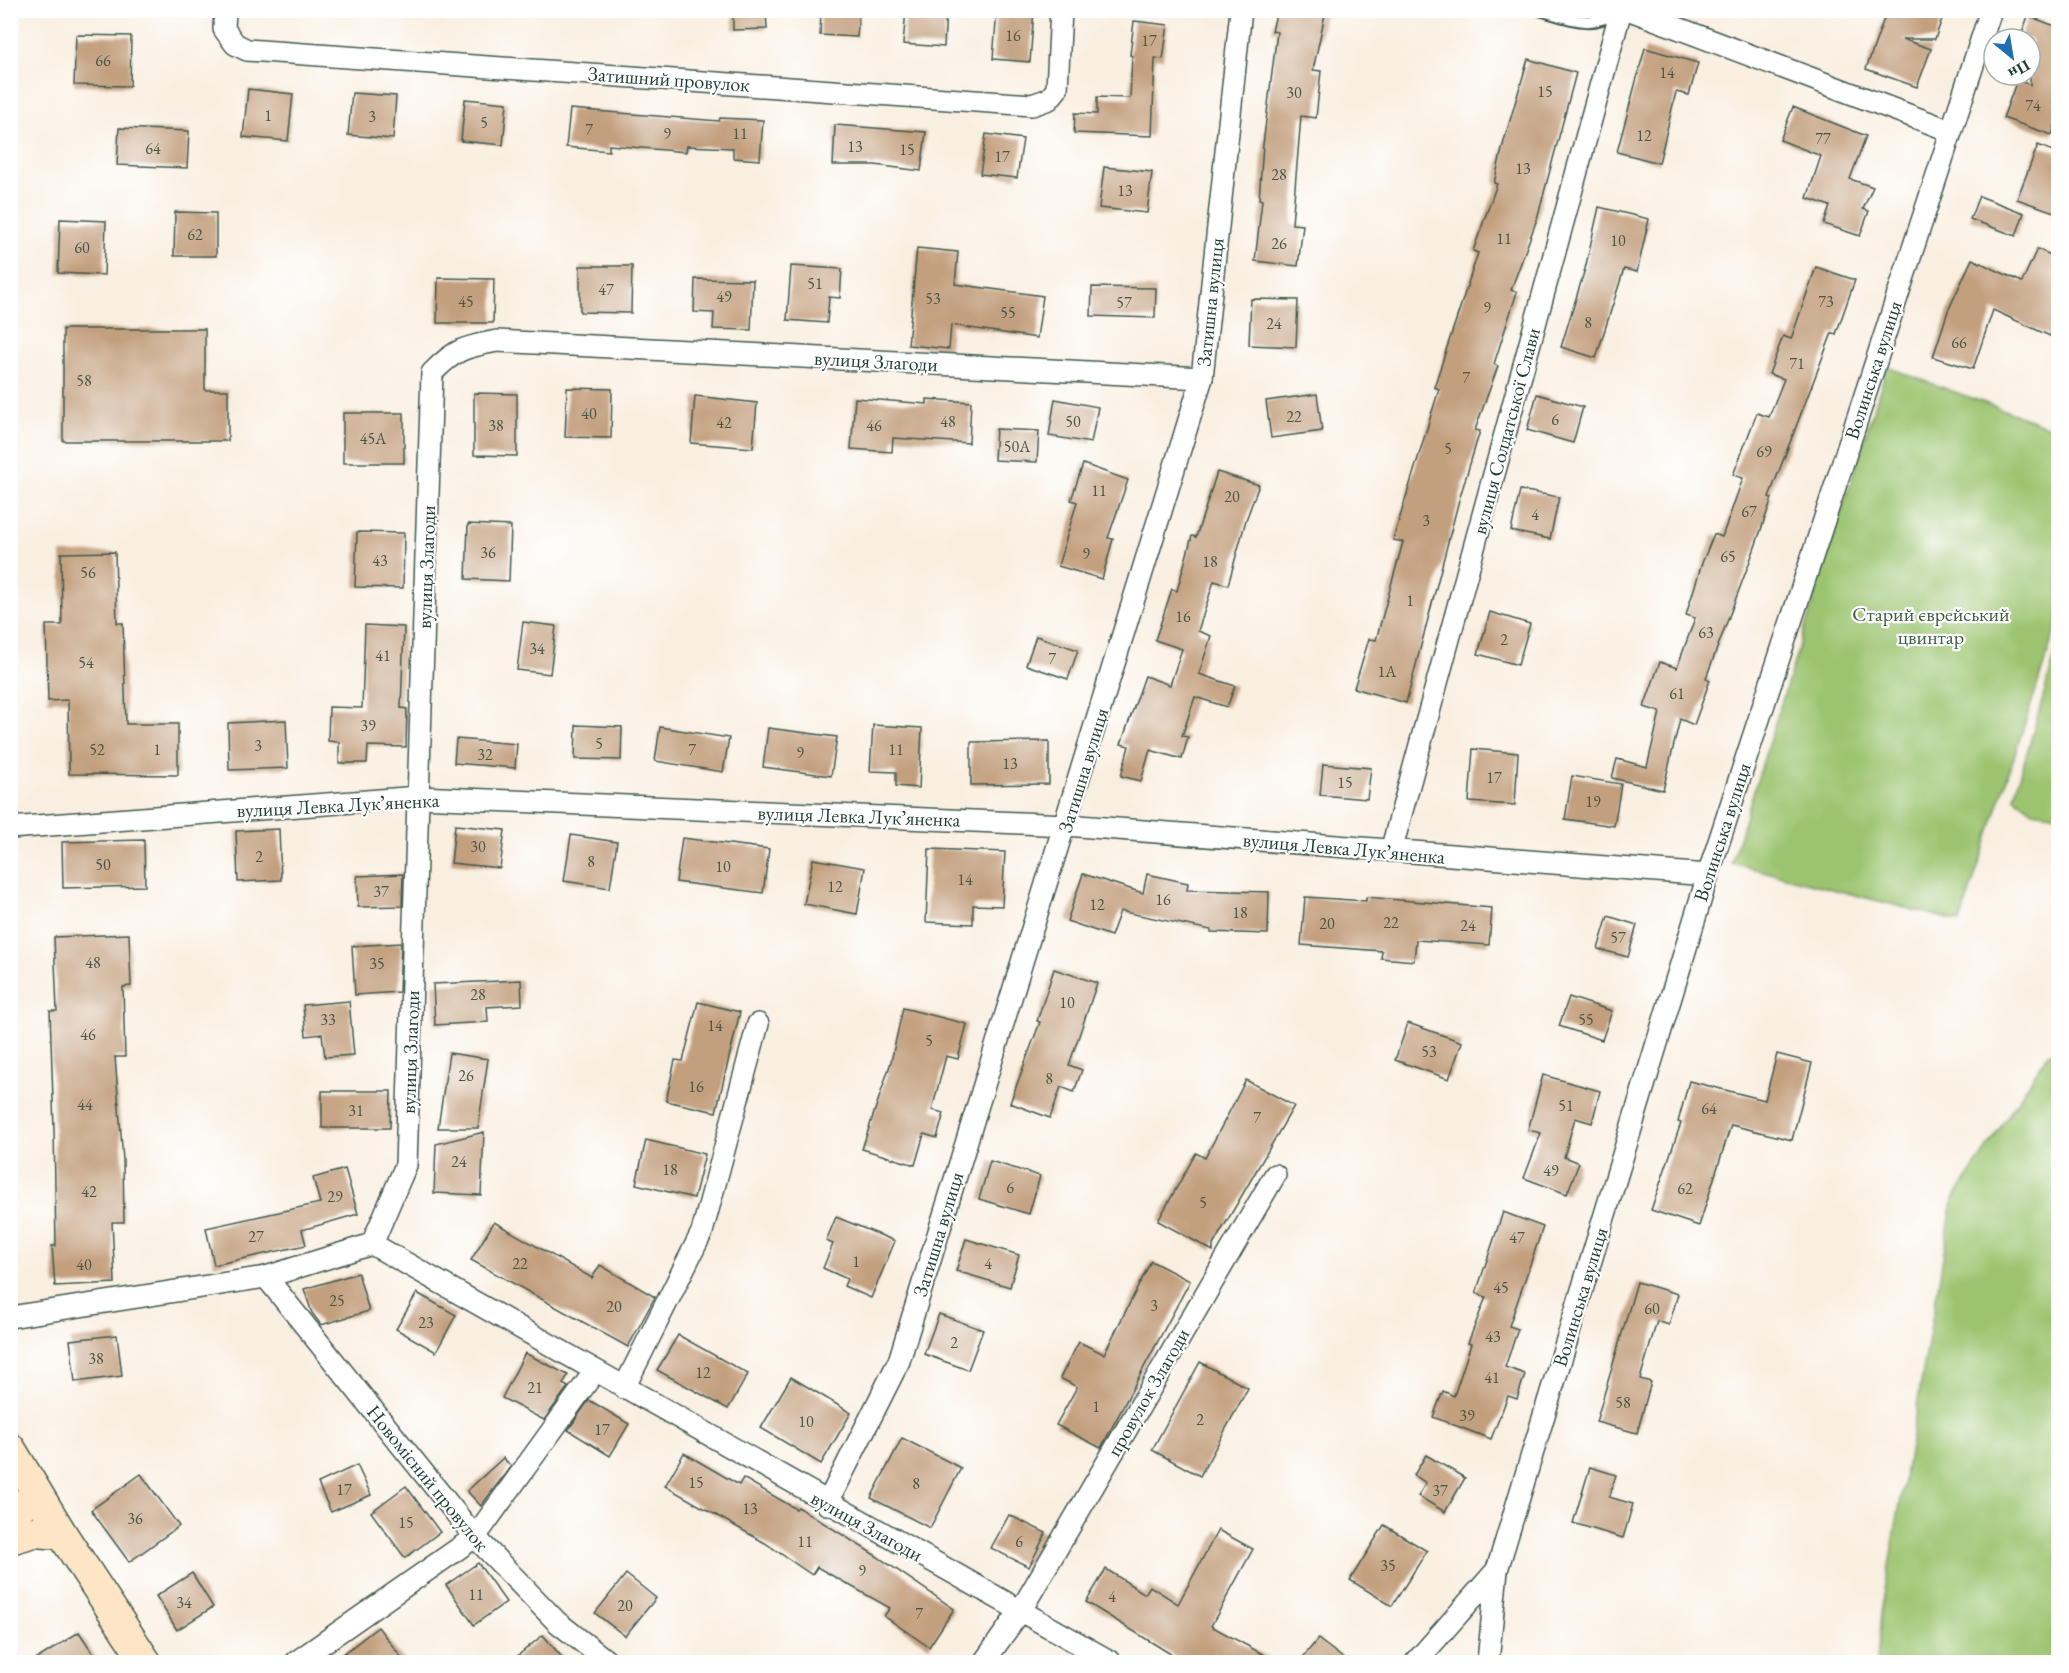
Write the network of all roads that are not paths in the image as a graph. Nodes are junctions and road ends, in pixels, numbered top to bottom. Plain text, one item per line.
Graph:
1 (225, 10) edge
2 (1061, 10) edge
3 (1241, 10) edge
4 (1540, 10) edge
5 (1620, 10) edge
6 (1630, 10) edge
7 (1991, 10) edge
8 (1951, 131) junction
9 (1202, 378) junction
10 (419, 797) junction
11 (1066, 825) junction
12 (10, 828) edge
13 (1391, 851) junction
14 (1708, 875) junction
15 (758, 1024) dead end
16 (1275, 1175) dead end
17 (372, 1244) junction
18 (266, 1277) junction
19 (10, 1317) edge
20 (595, 1371) junction
21 (624, 1388) junction
22 (10, 1448) edge
23 (37, 1494) junction
24 (826, 1504) junction
25 (10, 1514) edge
26 (62, 1534) junction
27 (475, 1537) junction
28 (10, 1539) edge
29 (1497, 1570) junction
30 (1021, 1610) junction
31 (146, 1662) edge
32 (296, 1662) edge
33 (608, 1662) edge
34 (984, 1662) edge
35 (1110, 1662) edge
36 (1416, 1662) edge
37 (1488, 1662) edge

1 - 2 street, Затишний провулок
3 - 9 street, Затишна вулиця
4 - 5 lane
5 - 13 street, вулиця Солдатської Слави
6 - 8 street
7 - 8 street, Волинська вулиця
8 - 14 street, Волинська вулиця
9 - 10 street, вулиця Злагоди
9 - 11 street, Затишна вулиця
10 - 11 street, вулиця Левка Лукʼяненка
10 - 12 street, вулиця Левка Лукʼяненка
10 - 17 street, вулиця Злагоди
11 - 13 street, вулиця Левка Лукʼяненка
11 - 24 street, Затишна вулиця
13 - 14 street, вулиця Левка Лукʼяненка
14 - 29 street, Волинська вулиця
15 - 21 street
16 - 30 street, провулок Злагоди
17 - 18 street
17 - 20 street, вулиця Злагоди
18 - 19 street
18 - 27 street, Новомісний провулок
20 - 21 street, вулиця Злагоди
20 - 27 street
21 - 24 street, вулиця Злагоди
22 - 23 main road
23 - 25 main road
23 - 26 main road
24 - 30 street, вулиця Злагоди
26 - 28 main road
26 - 31 main road
27 - 32 street
27 - 33 street, Новомісний провулок
29 - 36 street
29 - 37 street, Волинська вулиця
30 - 34 street, провулок Злагоди
30 - 35 street, вулиця Злагоди

